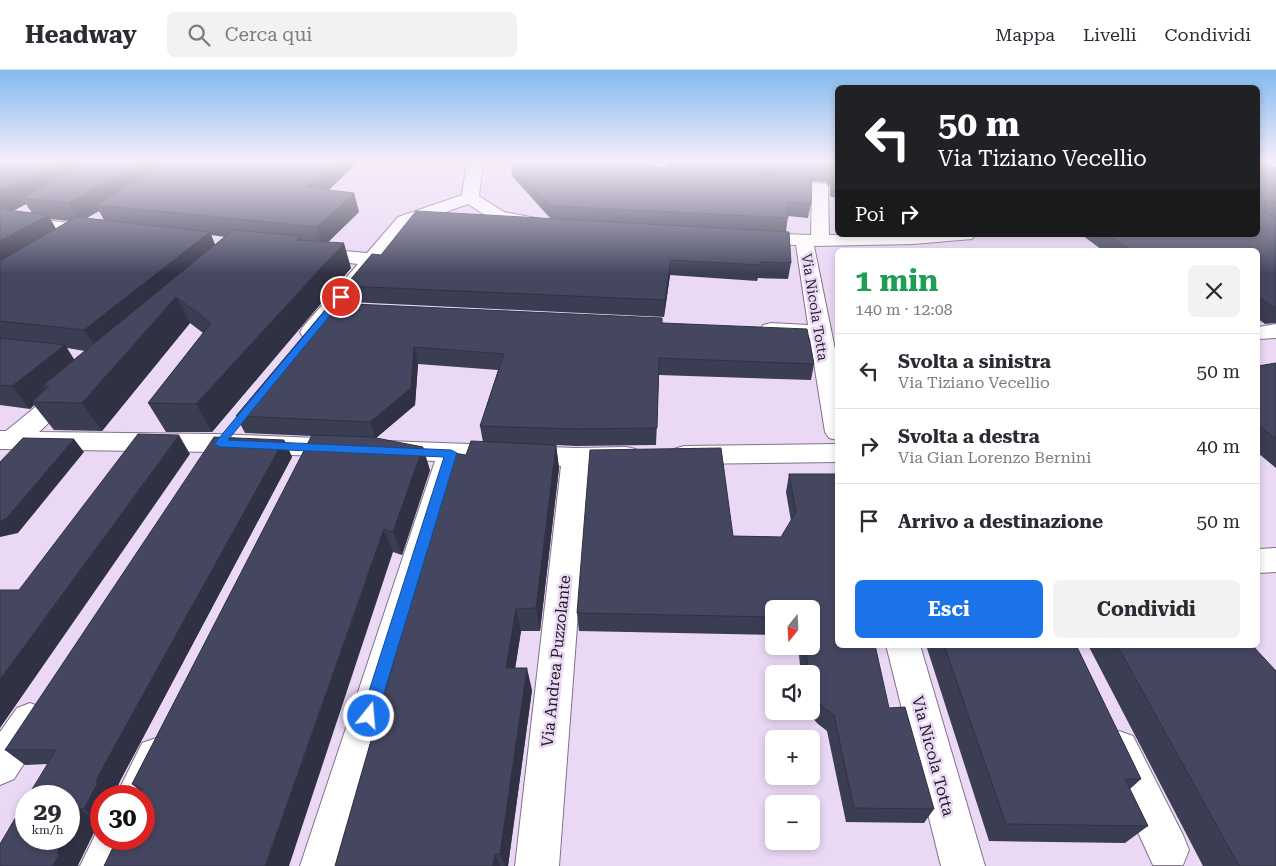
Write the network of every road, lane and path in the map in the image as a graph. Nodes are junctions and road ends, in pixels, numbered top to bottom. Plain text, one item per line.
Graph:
1 (467, 199) edge
2 (472, 199) edge
3 (822, 199) edge
4 (35, 208) edge
5 (820, 209) junction
6 (835, 211) edge
7 (110, 214) edge
8 (3, 223) edge
9 (555, 227) edge
10 (84, 230) junction
11 (114, 233) edge
12 (734, 237) edge
13 (884, 237) edge
14 (812, 241) junction
15 (59, 245) edge
16 (296, 252) edge
17 (372, 259) junction
18 (330, 310) junction
19 (359, 312) edge
20 (752, 330) edge
21 (819, 332) junction
22 (1276, 332) edge
23 (1260, 333) edge
24 (300, 347) edge
25 (89, 375) edge
26 (835, 416) edge
27 (238, 421) edge
28 (5, 440) edge
29 (210, 451) junction
30 (451, 453) junction
31 (835, 453) edge
32 (576, 457) junction
33 (1276, 560) edge
34 (1260, 561) edge
35 (904, 648) edge
36 (44, 699) edge
37 (1103, 716) edge
38 (170, 730) edge
39 (0, 766) edge
40 (142, 785) edge
41 (110, 850) edge
42 (1168, 850) dead end
43 (102, 866) edge
44 (322, 866) edge
45 (536, 866) edge
46 (963, 866) edge

1 - 17 street
2 - 9 street
3 - 5 street, Via Nicola Totta
4 - 8 street
5 - 6 street
5 - 14 street, Via Nicola Totta
7 - 10 street
8 - 10 street
10 - 11 street
10 - 15 street
12 - 14 street
13 - 14 street
14 - 21 street, Via Nicola Totta
16 - 17 street
17 - 18 street
18 - 19 street
18 - 24 street
20 - 21 street
21 - 26 street, Via Nicola Totta
22 - 23 street
25 - 28 street
27 - 29 street
28 - 29 street
29 - 30 street
30 - 32 street
30 - 44 street
31 - 32 street
32 - 45 street, Via Andrea Puzzolante
33 - 34 street
35 - 46 street, Via Nicola Totta
36 - 39 street
37 - 42 street
38 - 40 street
41 - 43 street

